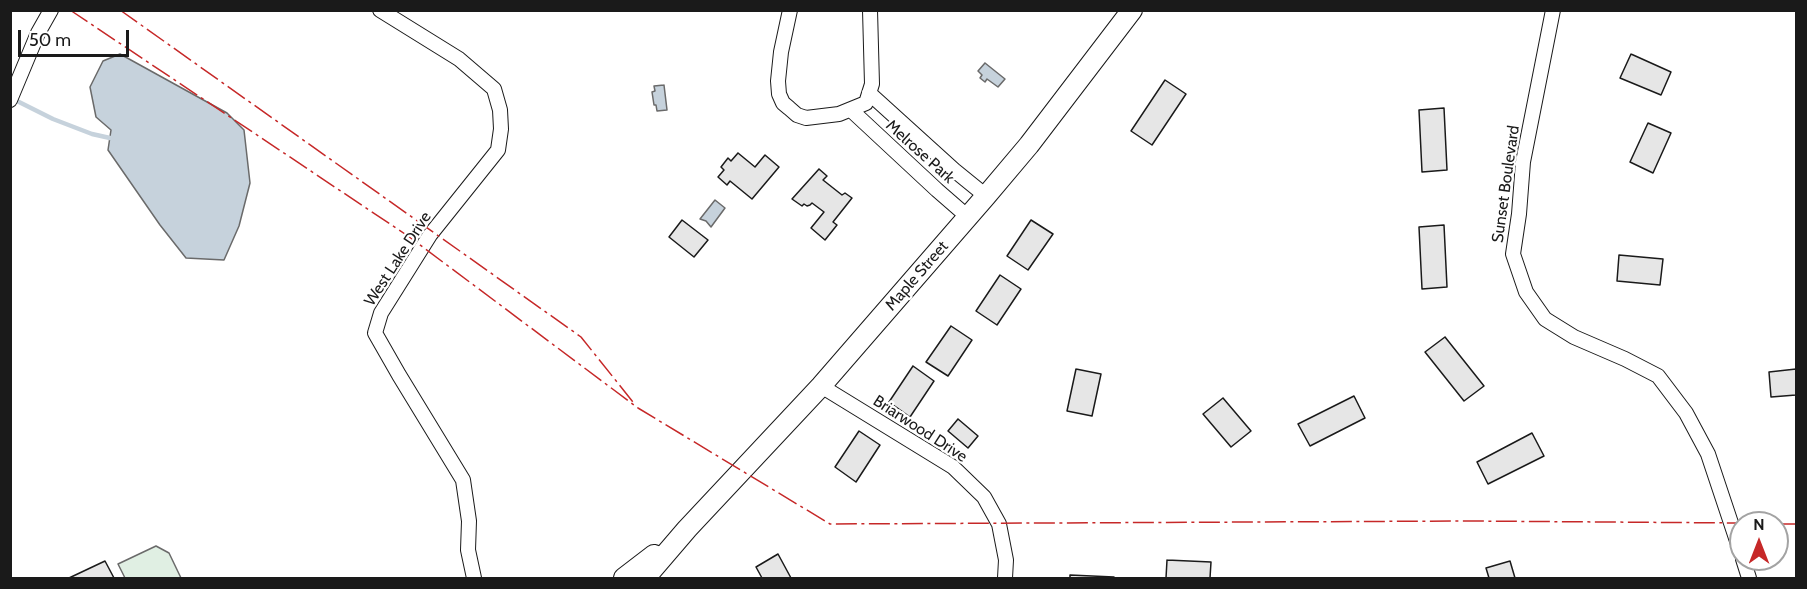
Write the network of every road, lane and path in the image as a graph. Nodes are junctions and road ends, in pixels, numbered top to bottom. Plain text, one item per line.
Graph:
1 (51, 10) edge
2 (380, 10) edge
3 (790, 10) edge
4 (870, 10) edge
5 (1132, 10) edge
6 (1553, 10) edge
7 (869, 93) junction
8 (10, 100) edge
9 (851, 110) junction
10 (986, 196) junction
11 (968, 217) junction
12 (821, 386) junction
13 (1729, 517) edge
14 (687, 529) junction
15 (474, 579) edge
16 (624, 579) edge
17 (645, 579) edge
18 (1005, 579) edge

1 - 8 street
2 - 15 street, West Lake Drive
3 - 9 street
4 - 7 street
5 - 10 main road, Maple Street
6 - 13 street, Sunset Boulevard
7 - 9 street
7 - 10 street, Melrose Park
9 - 11 street, Melrose Park
10 - 11 main road, Maple Street
11 - 12 main road, Maple Street
12 - 14 main road, Maple Street
12 - 18 street, Briarwood Drive
14 - 16 main road, Maple Street
14 - 17 main road, Maple Street

